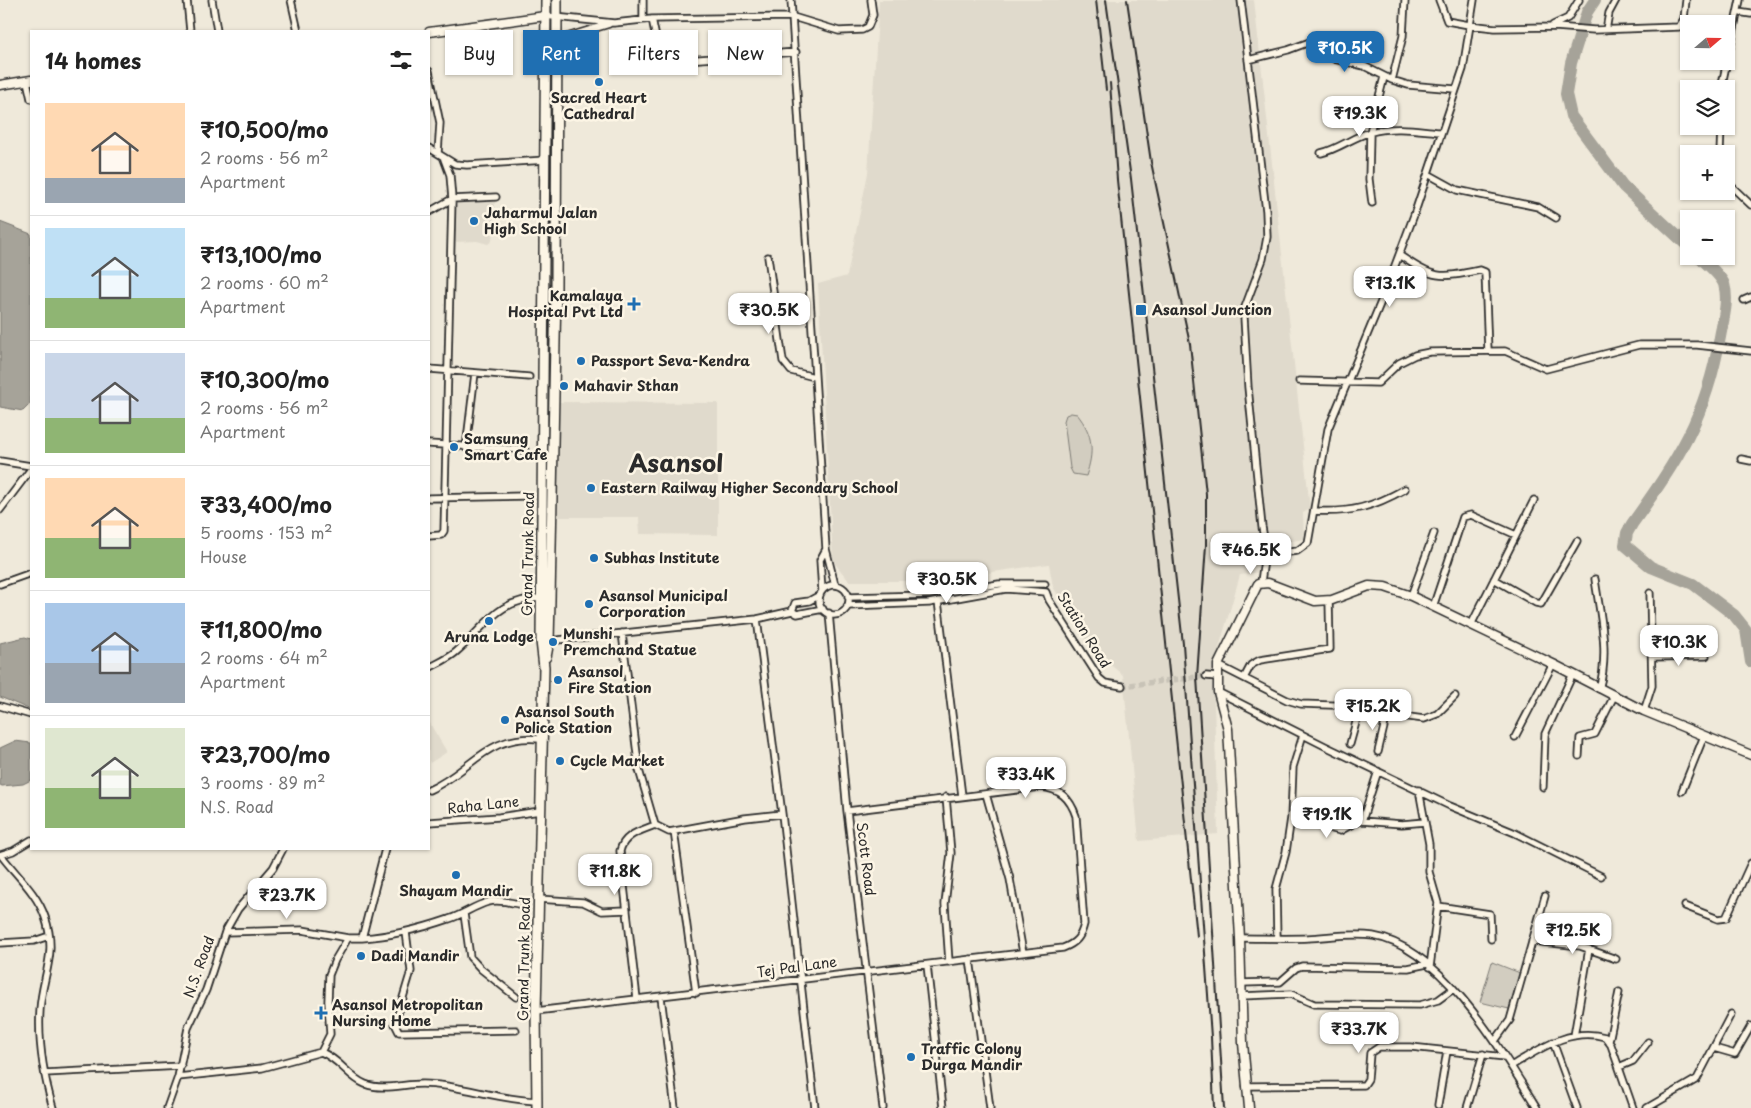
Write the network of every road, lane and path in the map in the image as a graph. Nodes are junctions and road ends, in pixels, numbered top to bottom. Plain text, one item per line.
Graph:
1 (186, 0) edge
2 (212, 0) edge
3 (291, 0) edge
4 (546, 0) edge
5 (558, 0) edge
6 (643, 0) edge
7 (792, 0) edge
8 (871, 0) edge
9 (1241, 0) edge
10 (1405, 0) edge
11 (1439, 0) edge
12 (1474, 0) edge
13 (1579, 0) edge
14 (1616, 0) edge
15 (1686, 0) edge
16 (1740, 0) edge
17 (1738, 12) junction
18 (1751, 14) edge
19 (546, 16) junction
20 (557, 17) junction
21 (793, 17) junction
22 (643, 19) junction
23 (652, 19) junction
24 (614, 23) junction
25 (1469, 25) junction
26 (1546, 27) junction
27 (190, 30) edge
28 (217, 30) edge
29 (298, 30) edge
30 (557, 30) edge
31 (591, 30) edge
32 (1606, 30) junction
33 (430, 32) edge
34 (796, 52) junction
35 (1248, 60) junction
36 (557, 75) edge
37 (430, 77) edge
38 (1384, 77) junction
39 (29, 80) edge
40 (1392, 80) junction
41 (1723, 80) edge
42 (0, 85) edge
43 (1455, 89) junction
44 (1370, 132) junction
45 (1440, 132) junction
46 (430, 149) edge
47 (1321, 153) dead end
48 (438, 154) junction
49 (444, 159) junction
50 (546, 160) junction
51 (1428, 174) junction
52 (1735, 190) edge
53 (496, 197) dead end
54 (452, 198) junction
55 (1372, 203) dead end
56 (1751, 205) edge
57 (430, 211) edge
58 (1556, 218) dead end
59 (1399, 254) junction
60 (768, 257) dead end
61 (1751, 297) edge
62 (1744, 300) dead end
63 (1488, 351) junction
64 (1751, 351) edge
65 (430, 369) edge
66 (448, 370) junction
67 (476, 372) junction
68 (529, 376) dead end
69 (814, 377) junction
70 (1298, 381) dead end
71 (1347, 383) junction
72 (430, 444) edge
73 (446, 447) junction
74 (466, 448) junction
75 (525, 450) dead end
76 (1741, 459) dead end
77 (0, 461) edge
78 (1751, 461) edge
79 (30, 468) edge
80 (30, 469) edge
81 (1405, 489) dead end
82 (526, 496) dead end
83 (430, 498) edge
84 (444, 498) junction
85 (1534, 500) dead end
86 (0, 510) edge
87 (1315, 511) junction
88 (1434, 533) dead end
89 (1516, 535) junction
90 (430, 536) edge
91 (1577, 541) dead end
92 (826, 549) junction
93 (1267, 555) junction
94 (30, 573) edge
95 (1494, 579) junction
96 (1595, 579) dead end
97 (1261, 582) junction
98 (0, 584) edge
99 (1045, 584) dead end
100 (835, 585) junction
101 (821, 593) junction
102 (1650, 593) dead end
103 (1411, 596) junction
104 (848, 597) junction
105 (542, 598) junction
106 (1329, 600) junction
107 (938, 602) junction
108 (847, 606) junction
109 (1433, 607) junction
110 (823, 609) junction
111 (792, 611) junction
112 (829, 613) junction
113 (757, 619) junction
114 (1471, 625) junction
115 (622, 633) junction
116 (545, 641) junction
117 (1706, 656) dead end
118 (1652, 657) junction
119 (1552, 664) junction
120 (1218, 665) junction
121 (430, 667) edge
122 (1573, 674) junction
123 (1206, 676) tunnel mouth
124 (1217, 677) junction
125 (1244, 678) junction
126 (1122, 686) tunnel mouth
127 (1599, 689) junction
128 (1218, 692) junction
129 (1455, 696) dead end
130 (1614, 696) junction
131 (0, 706) edge
132 (1358, 706) junction
133 (1644, 711) junction
134 (1387, 714) junction
135 (30, 715) edge
136 (1303, 735) junction
137 (1704, 736) junction
138 (1515, 737) dead end
139 (541, 739) junction
140 (1350, 744) dead end
141 (1378, 752) dead end
142 (1751, 754) edge
143 (1579, 756) dead end
144 (1378, 771) junction
145 (1543, 787) dead end
146 (430, 789) edge
147 (1419, 790) junction
148 (1682, 791) dead end
149 (986, 794) junction
150 (962, 796) junction
151 (946, 797) junction
152 (847, 811) junction
153 (540, 812) junction
154 (782, 814) junction
155 (1291, 818) junction
156 (1362, 821) junction
157 (430, 822) edge
158 (1425, 822) junction
159 (655, 825) junction
160 (674, 831) junction
161 (30, 841) edge
162 (282, 850) edge
163 (385, 850) edge
164 (1, 855) edge
165 (1751, 863) edge
166 (1601, 876) dead end
167 (1545, 896) dead end
168 (538, 899) junction
169 (518, 904) dead end
170 (1438, 906) junction
171 (1685, 906) dead end
172 (628, 910) junction
173 (464, 914) junction
174 (225, 932) junction
175 (406, 932) junction
176 (49, 936) junction
177 (348, 938) junction
178 (362, 938) junction
179 (1240, 938) junction
180 (1277, 938) junction
181 (1491, 939) dead end
182 (1532, 941) junction
183 (0, 943) edge
184 (1589, 948) junction
185 (1023, 952) junction
186 (1616, 958) dead end
187 (970, 959) junction
188 (949, 962) junction
189 (927, 965) junction
190 (1429, 965) junction
191 (867, 970) junction
192 (800, 979) junction
193 (1241, 982) junction
194 (1453, 989) junction
195 (1620, 992) dead end
196 (696, 993) junction
197 (1241, 996) junction
198 (516, 997) dead end
199 (661, 997) junction
200 (637, 999) junction
201 (536, 1012) junction
202 (1731, 1014) dead end
203 (1751, 1026) edge
204 (516, 1030) dead end
205 (1574, 1036) junction
206 (1495, 1040) junction
207 (1609, 1041) junction
208 (1553, 1042) junction
209 (1648, 1042) dead end
210 (1714, 1048) junction
211 (1447, 1051) junction
212 (321, 1052) junction
213 (1483, 1054) junction
214 (1505, 1057) junction
215 (181, 1066) junction
216 (1511, 1066) junction
217 (1619, 1067) junction
218 (45, 1073) junction
219 (178, 1077) junction
220 (1246, 1086) junction
221 (537, 1104) edge
222 (1438, 1105) dead end
223 (53, 1108) edge
224 (167, 1108) edge
225 (675, 1108) edge
226 (814, 1108) edge
227 (883, 1108) edge
228 (943, 1108) edge
229 (990, 1108) edge
230 (1249, 1108) edge
231 (1467, 1108) edge
232 (1537, 1108) edge
233 (1577, 1108) edge
234 (1633, 1108) edge
235 (1648, 1108) edge

1 - 27 street
2 - 28 street
3 - 29 street
4 - 19 main road, Grand Trunk Road
5 - 20 main road
6 - 22 street
7 - 21 street
8 - 21 street
9 - 35 street
10 - 40 street
11 - 25 street
12 - 25 street
13 - 26 street
14 - 32 street
15 - 32 street
16 - 17 street
17 - 18 street
17 - 41 street
19 - 20 street
19 - 33 street
19 - 50 main road, Grand Trunk Road
20 - 24 street
20 - 30 main road
21 - 23 street
21 - 34 street
22 - 23 street
22 - 24 street
23 - 34 street
24 - 31 street
25 - 26 street
25 - 43 street
26 - 32 street
34 - 69 street
35 - 38 street
35 - 93 street
36 - 116 main road
37 - 48 street
38 - 40 street
38 - 44 street
39 - 42 street
40 - 43 street
43 - 45 street
44 - 45 street
44 - 47 street
44 - 55 street
45 - 51 street
46 - 48 street
48 - 49 street
49 - 50 street
49 - 54 street
50 - 105 main road, Grand Trunk Road
51 - 58 street
51 - 59 street
52 - 56 street
53 - 54 street
54 - 57 street
54 - 66 street
59 - 63 street
59 - 71 street
60 - 69 street
61 - 62 street
63 - 64 street
63 - 71 street
65 - 66 street
66 - 67 street
66 - 73 street
67 - 68 street
67 - 74 street
69 - 92 street
70 - 71 street
71 - 87 street
72 - 73 street
73 - 74 street
73 - 84 street
74 - 75 street
76 - 78 street
77 - 79 street
80 - 86 street
81 - 87 street
82 - 84 street
83 - 84 street
84 - 90 street
85 - 89 street
87 - 93 street
88 - 103 street
89 - 95 street
89 - 109 street
91 - 95 street
92 - 100 street
92 - 101 street
93 - 97 street
94 - 98 street
95 - 114 street
96 - 127 street
97 - 106 street
97 - 120 street
99 - 104 street, Station Road
100 - 101 street
100 - 104 street
101 - 110 street
101 - 111 street
102 - 118 street
103 - 106 street
103 - 109 street
104 - 108 street
105 - 116 main road, Grand Trunk Road
105 - 121 street
106 - 125 street
107 - 108 street, Station Road
107 - 126 street, Station Road
107 - 150 street
108 - 112 street
109 - 114 street
110 - 111 street
110 - 112 street
111 - 113 street
112 - 152 street, Scott Road
113 - 115 street
113 - 154 street
114 - 119 street
115 - 116 street
115 - 159 street
116 - 139 main road, Grand Trunk Road
117 - 118 street
118 - 133 street
119 - 122 street
119 - 138 street
120 - 124 street
120 - 125 street
122 - 127 street
122 - 145 street
123 - 124 street
124 - 128 street
125 - 132 street
127 - 130 street
128 - 136 street
128 - 179 street
129 - 134 street
130 - 133 street
130 - 143 street
131 - 135 street
132 - 134 street
132 - 140 street
133 - 137 street
134 - 141 street
136 - 144 street
136 - 155 street
137 - 142 street
137 - 148 street
139 - 146 street
139 - 153 main road, Grand Trunk Road
144 - 147 street
144 - 156 street
147 - 158 street
147 - 166 street
149 - 150 street
149 - 185 street
149 - 185 street, Tej Pal Lane
150 - 151 street
151 - 152 street
151 - 188 street
152 - 191 street, Scott Road
153 - 157 street, Raha Lane
153 - 168 main road, Grand Trunk Road
154 - 160 street
154 - 192 street
155 - 156 street
155 - 180 street
156 - 158 street
158 - 170 street
159 - 160 street
159 - 172 street
160 - 196 street
161 - 164 street
162 - 174 street, N.S. Road
163 - 178 street
164 - 176 street
165 - 171 street
167 - 182 street
168 - 172 street
168 - 201 main road, Grand Trunk Road
169 - 173 street
170 - 181 street
170 - 190 street
172 - 200 street
173 - 175 street
173 - 198 street
174 - 177 street
174 - 215 street, N.S. Road
175 - 178 street
175 - 204 street
176 - 183 street
176 - 218 street
177 - 178 street
177 - 212 street
179 - 180 street
179 - 193 street
180 - 190 street
182 - 184 street
182 - 206 street
184 - 186 street
184 - 205 street
185 - 187 street, Tej Pal Lane
187 - 188 street, Tej Pal Lane
187 - 229 street
188 - 189 street, Tej Pal Lane
189 - 191 street, Tej Pal Lane
189 - 228 street
190 - 193 street
190 - 194 street
191 - 192 street, Tej Pal Lane
191 - 227 street, Scott Road
192 - 196 street, Tej Pal Lane
192 - 226 street
193 - 197 street
194 - 197 street
194 - 206 street
195 - 207 street
196 - 199 street, Tej Pal Lane
197 - 220 street
199 - 200 street, Tej Pal Lane
199 - 225 street
200 - 201 street, Tej Pal Lane
201 - 221 main road, Grand Trunk Road
202 - 210 street
203 - 210 street
205 - 207 street
205 - 208 street
206 - 214 street
207 - 217 street
208 - 216 street
208 - 233 street
209 - 217 street
210 - 235 street
211 - 213 street
211 - 220 street
211 - 222 street
212 - 219 street
212 - 221 street
213 - 214 street
213 - 231 street
214 - 216 street
215 - 218 street
215 - 219 street, N.S. Road
216 - 232 street
217 - 234 street
218 - 223 street
219 - 224 street, N.S. Road
220 - 230 street

